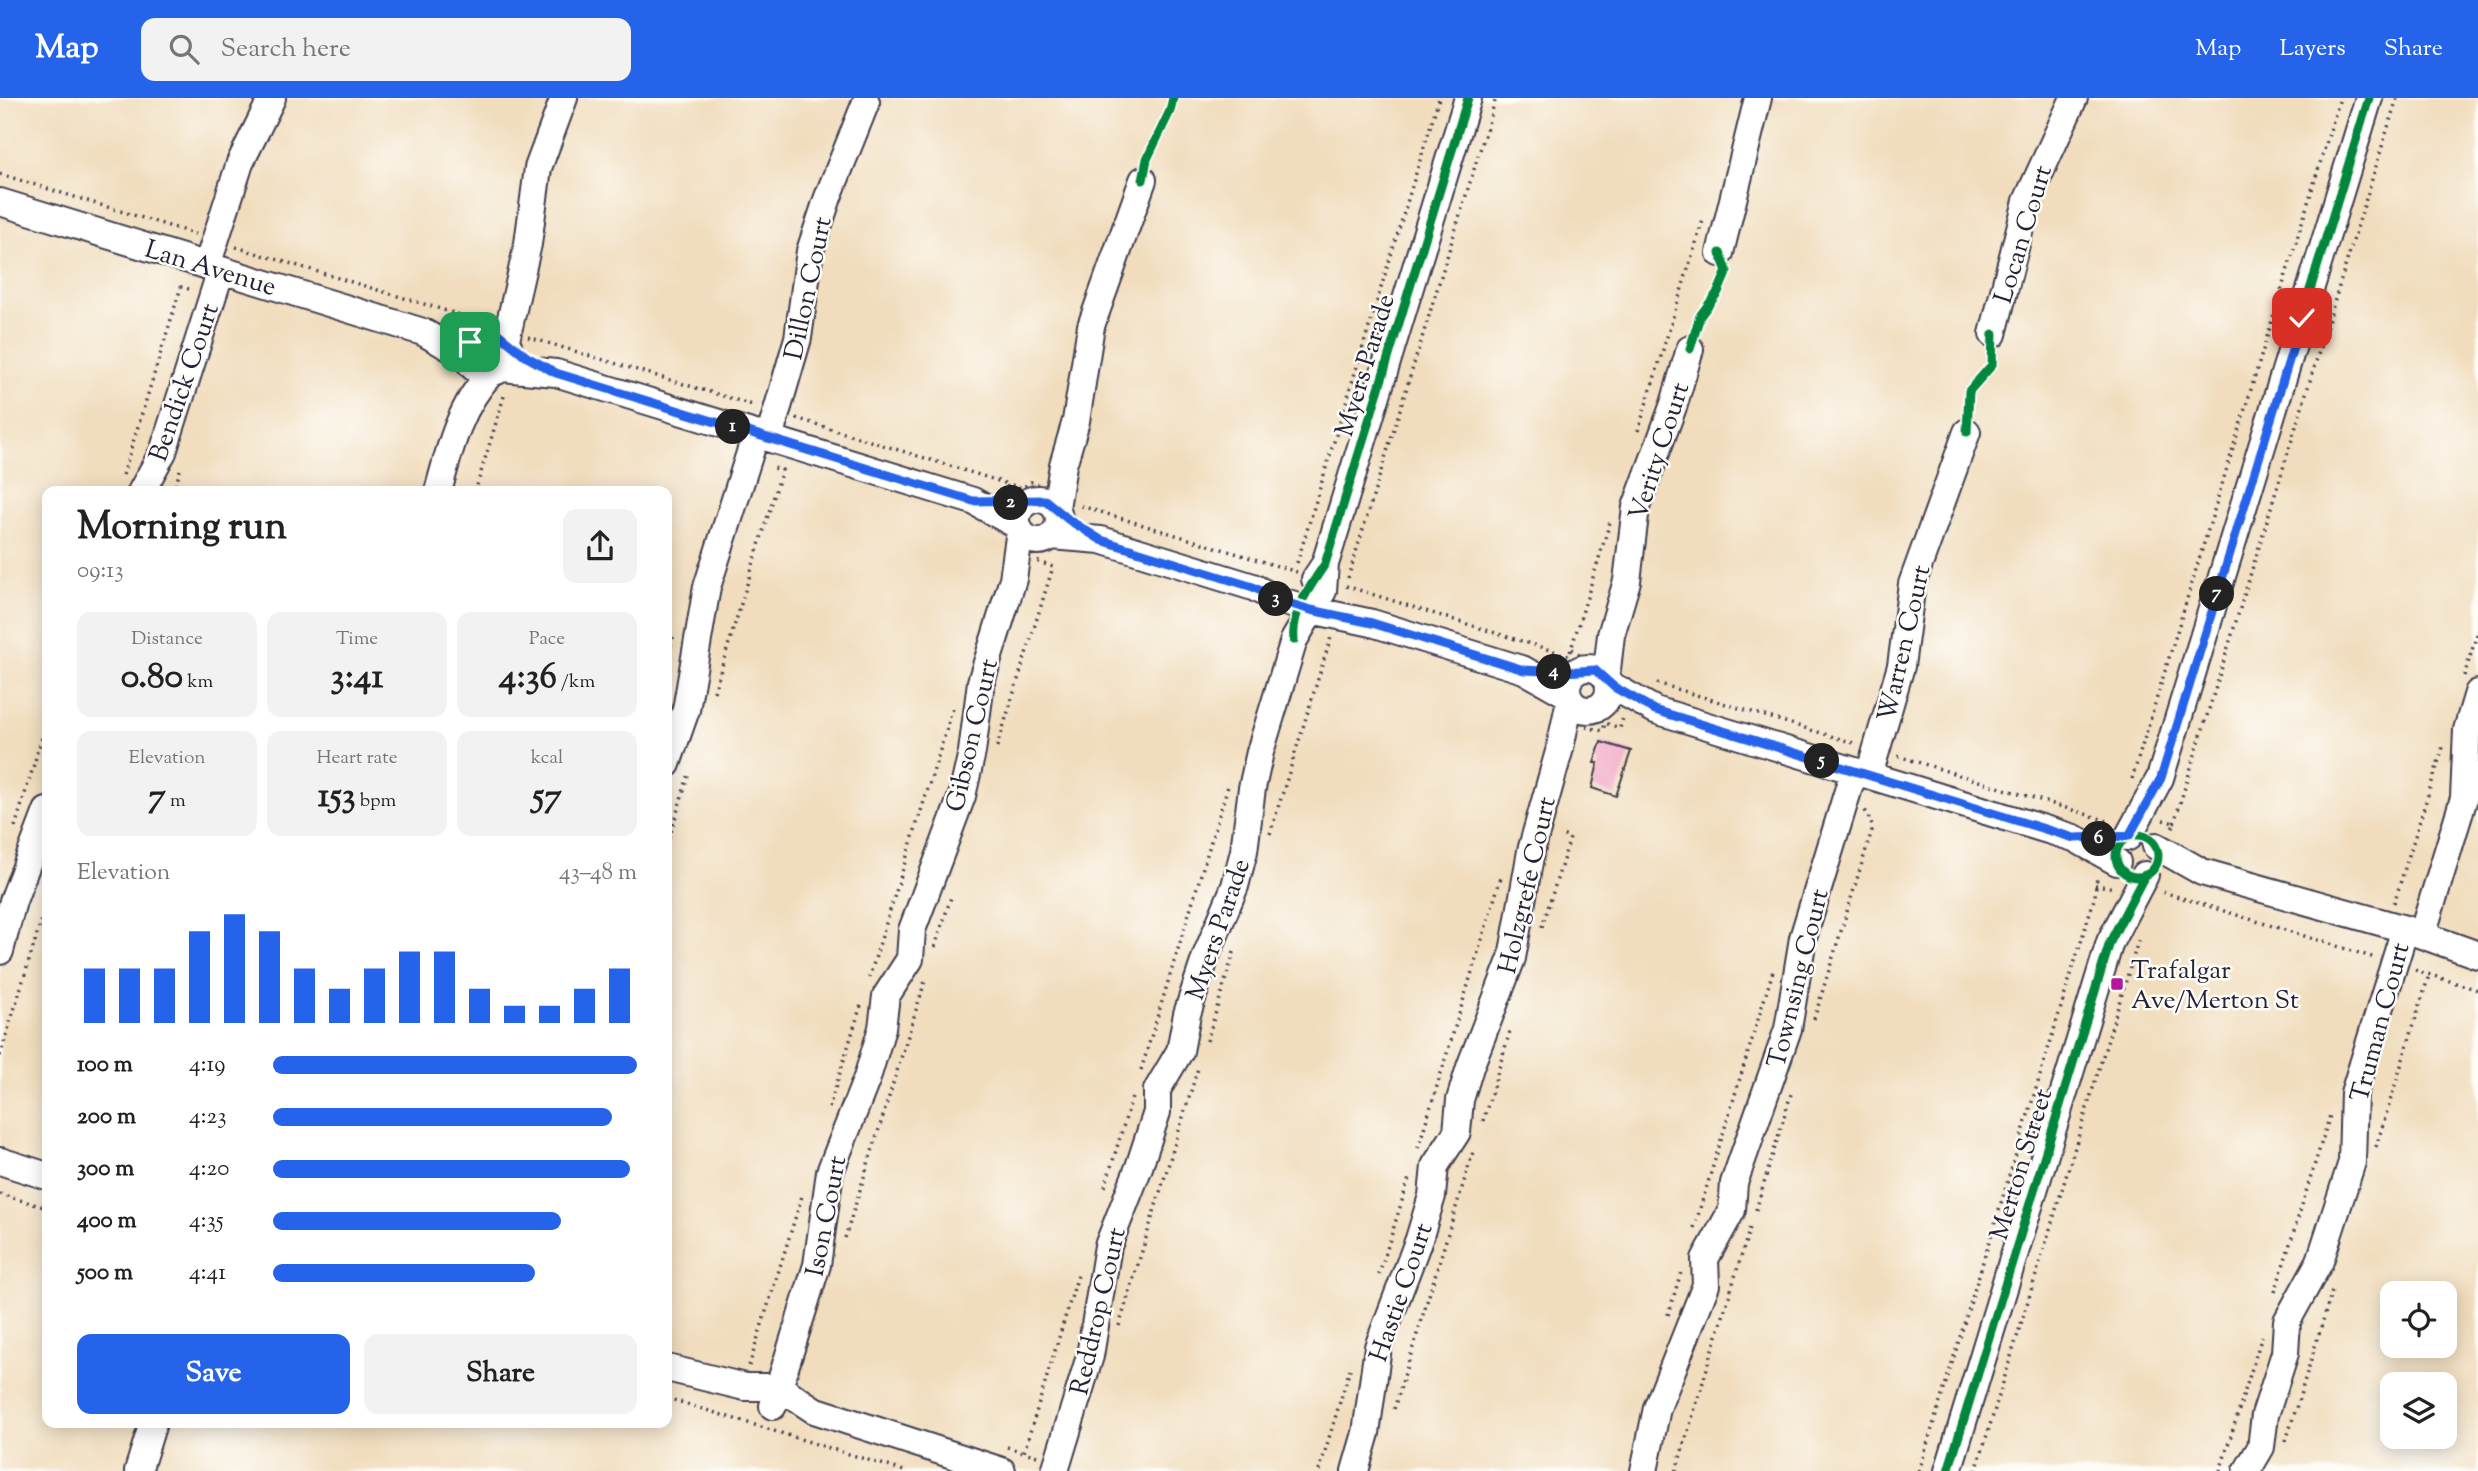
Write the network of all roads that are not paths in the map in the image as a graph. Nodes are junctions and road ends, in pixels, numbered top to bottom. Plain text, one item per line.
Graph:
1 (272, 98) edge
2 (564, 98) edge
3 (1468, 98) edge
4 (1758, 98) edge
5 (2074, 98) edge
6 (2369, 98) edge
7 (866, 102) dead end
8 (1143, 180) dead end
9 (0, 202) edge
10 (1720, 253) dead end
11 (214, 268) junction
12 (1993, 334) dead end
13 (1690, 349) dead end
14 (490, 356) junction
15 (1967, 432) dead end
16 (763, 436) junction
17 (144, 486) edge
18 (440, 486) edge
19 (1037, 519) junction
20 (1308, 603) junction
21 (1588, 689) junction
22 (2478, 693) edge
23 (672, 750) edge
24 (1862, 773) junction
25 (2161, 778) junction
26 (42, 824) edge
27 (2122, 851) junction
28 (2154, 866) junction
29 (2413, 932) junction
30 (2110, 942) junction
31 (0, 951) edge
32 (2478, 955) edge
33 (881, 1028) joint
34 (1157, 1112) joint
35 (0, 1161) edge
36 (42, 1174) edge
37 (1432, 1196) joint
38 (672, 1370) edge
39 (776, 1396) junction
40 (151, 1428) edge
41 (138, 1471) edge
42 (1002, 1471) edge
43 (1055, 1471) edge
44 (1355, 1471) edge
45 (1644, 1471) edge
46 (1948, 1471) edge
47 (2247, 1471) edge

1 - 11 street, Bendick Court
2 - 14 street
3 - 20 street, Myers Parade
4 - 10 street
5 - 12 street, Locan Court
6 - 25 street, Merton Street
7 - 16 street, Dillon Court
8 - 19 street, Gibson Court
9 - 11 street, Lan Avenue
11 - 14 street, Lan Avenue
11 - 17 street, Bendick Court
13 - 21 street, Verity Court
14 - 16 street, Lan Avenue
14 - 18 street
15 - 24 street, Warren Court
16 - 19 street, Lan Avenue
16 - 23 street, Dillon Court
19 - 20 street, Lan Avenue
19 - 33 street, Gibson Court
20 - 21 street, Lan Avenue
20 - 34 street, Myers Parade
21 - 24 street, Lan Avenue
21 - 37 street, Holzgrefe Court
22 - 29 street, Truman Court
24 - 27 street, Lan Avenue
24 - 45 street, Townsing Court
25 - 27 street, Merton Street
25 - 28 street, Merton Street
26 - 31 street
27 - 28 street
27 - 28 street
27 - 30 street, Merton Street
28 - 29 street
28 - 30 street, Merton Street
29 - 32 street
29 - 47 street, Truman Court
30 - 46 street, Merton Street
33 - 39 street, Ison Court
34 - 43 street, Reddrop Court
35 - 36 street
37 - 44 street, Hastie Court
38 - 39 street
39 - 42 street
40 - 41 street

